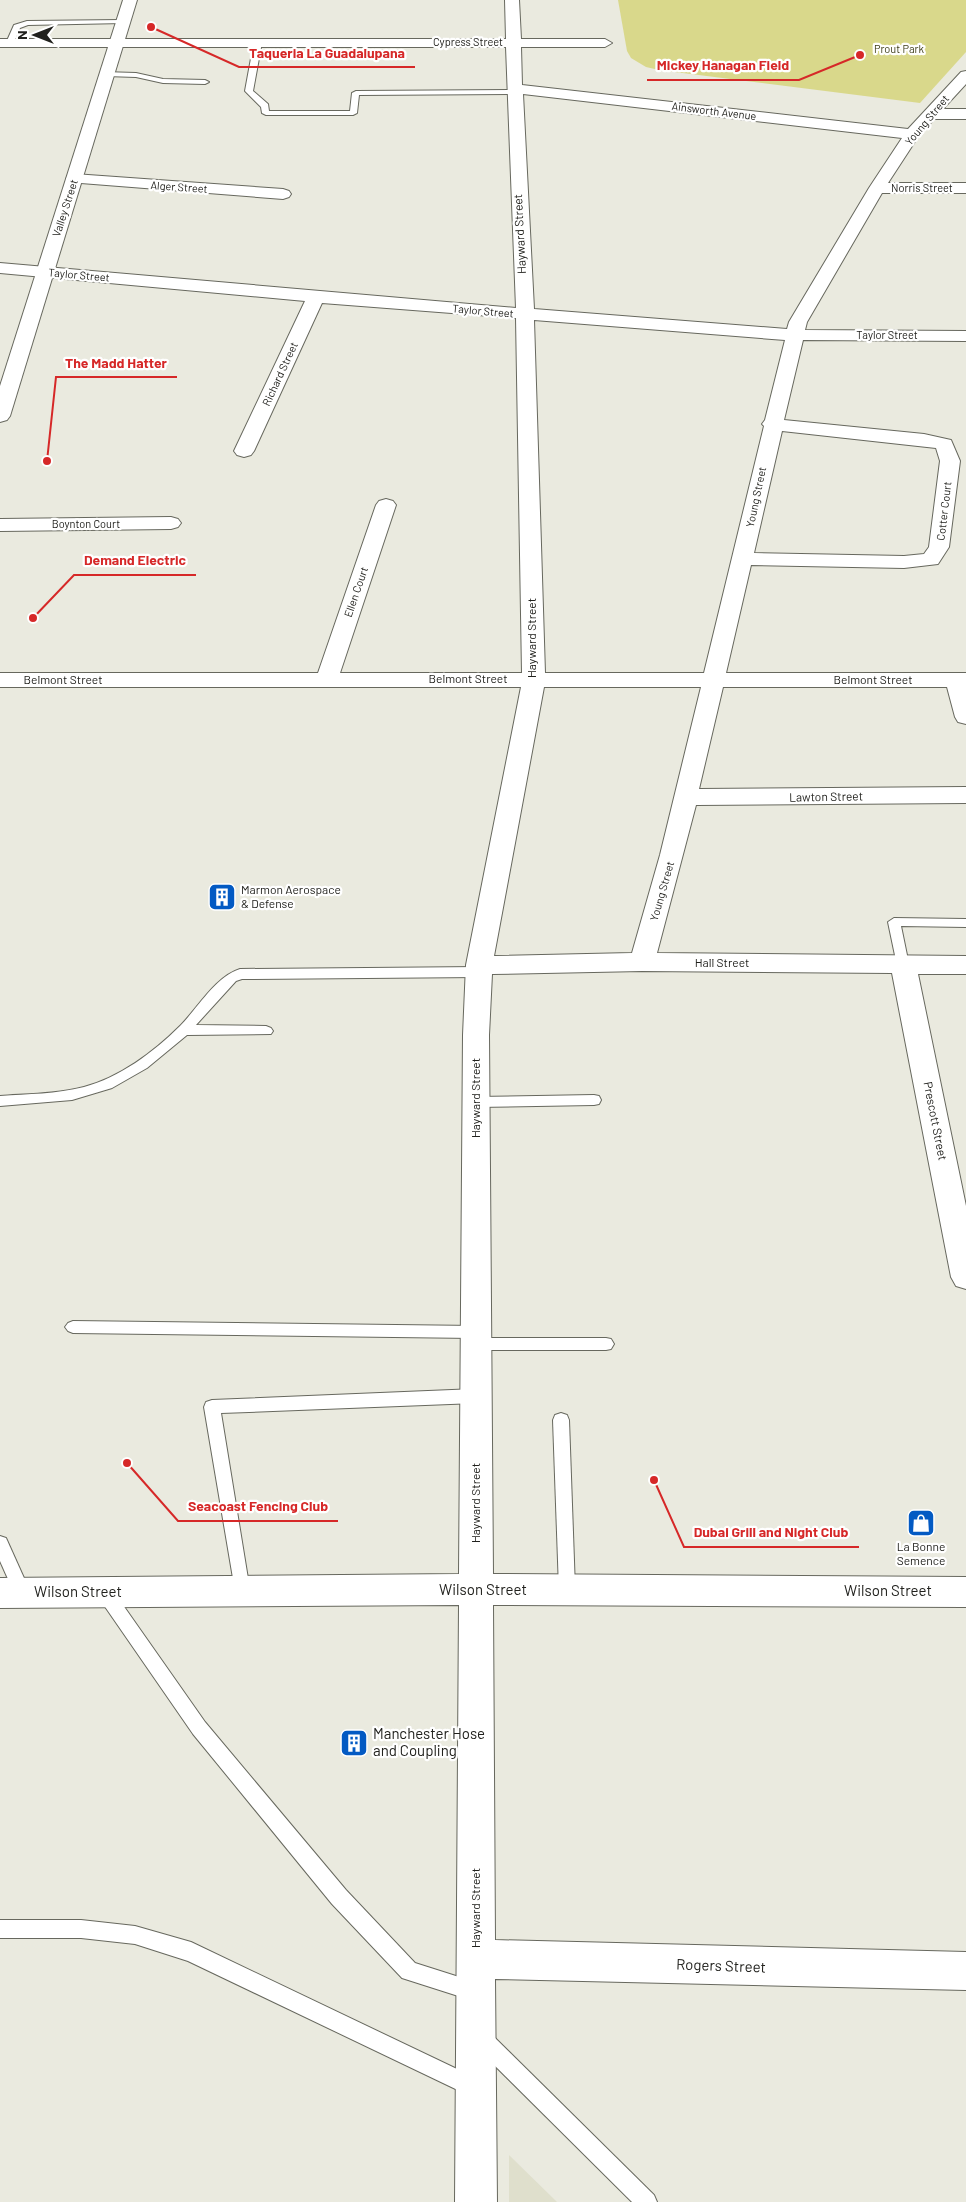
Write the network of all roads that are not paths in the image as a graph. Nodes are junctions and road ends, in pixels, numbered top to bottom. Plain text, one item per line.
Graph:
1 (130, 0) edge
2 (512, 0) edge
3 (122, 22) junction
4 (116, 42) junction
5 (258, 42) junction
6 (514, 42) junction
7 (5, 43) edge
8 (605, 43) dead end
9 (106, 74) junction
10 (966, 75) edge
11 (205, 82) dead end
12 (515, 91) junction
13 (929, 114) junction
14 (966, 114) edge
15 (912, 134) junction
16 (74, 179) junction
17 (878, 188) junction
18 (966, 188) edge
19 (283, 194) dead end
20 (0, 268) edge
21 (45, 272) junction
22 (316, 297) junction
23 (525, 314) junction
24 (794, 335) junction
25 (966, 336) edge
26 (0, 416) edge
27 (772, 424) junction
28 (244, 451) dead end
29 (386, 505) dead end
30 (171, 523) dead end
31 (0, 524) edge
32 (743, 559) junction
33 (327, 679) junction
34 (533, 679) junction
35 (714, 679) junction
36 (0, 680) edge
37 (961, 680) edge
38 (966, 717) edge
39 (966, 795) edge
40 (686, 796) junction
41 (966, 923) edge
42 (642, 962) junction
43 (904, 964) junction
44 (966, 965) edge
45 (479, 968) junction
46 (184, 1030) junction
47 (266, 1031) dead end
48 (594, 1100) dead end
49 (0, 1101) edge
50 (476, 1102) junction
51 (966, 1277) edge
52 (74, 1327) dead end
53 (476, 1338) junction
54 (606, 1344) dead end
55 (476, 1396) junction
56 (561, 1420) dead end
57 (0, 1543) edge
58 (567, 1589) junction
59 (476, 1590) junction
60 (242, 1591) junction
61 (11, 1592) edge
62 (105, 1592) junction
63 (966, 1592) edge
64 (0, 1929) edge
65 (966, 1972) edge
66 (476, 1975) junction
67 (476, 2033) junction
68 (476, 2088) junction
69 (476, 2202) edge
70 (647, 2202) edge

1 - 3 street, Valley Street
2 - 6 street, Hayward Street
3 - 4 street, Valley Street
3 - 7 lane
4 - 5 street, Cypress Street
4 - 7 street, Cypress Street
4 - 9 street, Valley Street
5 - 6 street, Cypress Street
5 - 12 lane
6 - 8 street, Cypress Street
6 - 12 street, Hayward Street
9 - 11 lane
9 - 16 street, Valley Street
10 - 13 street, Young Street
12 - 15 street, Ainsworth Avenue
12 - 23 street, Hayward Street
13 - 14 street
13 - 15 street, Young Street
15 - 17 street, Young Street
16 - 19 street, Alger Street
16 - 21 street, Valley Street
17 - 18 street, Norris Street
17 - 24 street, Young Street
20 - 21 street, Taylor Street
21 - 22 street, Taylor Street
21 - 26 street, Valley Street
22 - 23 street, Taylor Street
22 - 28 street, Richard Street
23 - 24 street, Taylor Street
23 - 34 street, Hayward Street
24 - 25 street, Taylor Street
24 - 27 street, Young Street
27 - 32 street, Young Street
27 - 32 street, Cotter Court
29 - 33 street, Ellen Court
30 - 31 street, Boynton Court
32 - 35 street, Young Street
33 - 34 street, Belmont Street
33 - 36 street, Belmont Street
34 - 35 street, Belmont Street
34 - 45 street, Hayward Street
35 - 37 street, Belmont Street
35 - 40 street, Young Street
37 - 38 street
39 - 40 street, Lawton Street
40 - 42 street, Young Street
41 - 43 lane
42 - 43 street, Hall Street
42 - 45 street, Hall Street
43 - 44 street, Hall Street
43 - 51 street, Prescott Street
45 - 46 lane
45 - 50 street, Hayward Street
46 - 47 lane
46 - 49 lane
48 - 50 lane
50 - 53 street, Hayward Street
52 - 53 lane
53 - 54 lane
53 - 55 street, Hayward Street
55 - 59 street, Hayward Street
55 - 60 lane
56 - 58 lane
57 - 61 lane
58 - 59 street, Wilson Street
58 - 63 street, Wilson Street
59 - 60 street, Wilson Street
59 - 66 street, Hayward Street
60 - 62 street, Wilson Street
61 - 62 street, Wilson Street
62 - 66 lane
64 - 68 lane
65 - 66 street, Rogers Street
66 - 67 street, Hayward Street
67 - 68 street, Hayward Street
67 - 70 lane
68 - 69 street, Hayward Street

